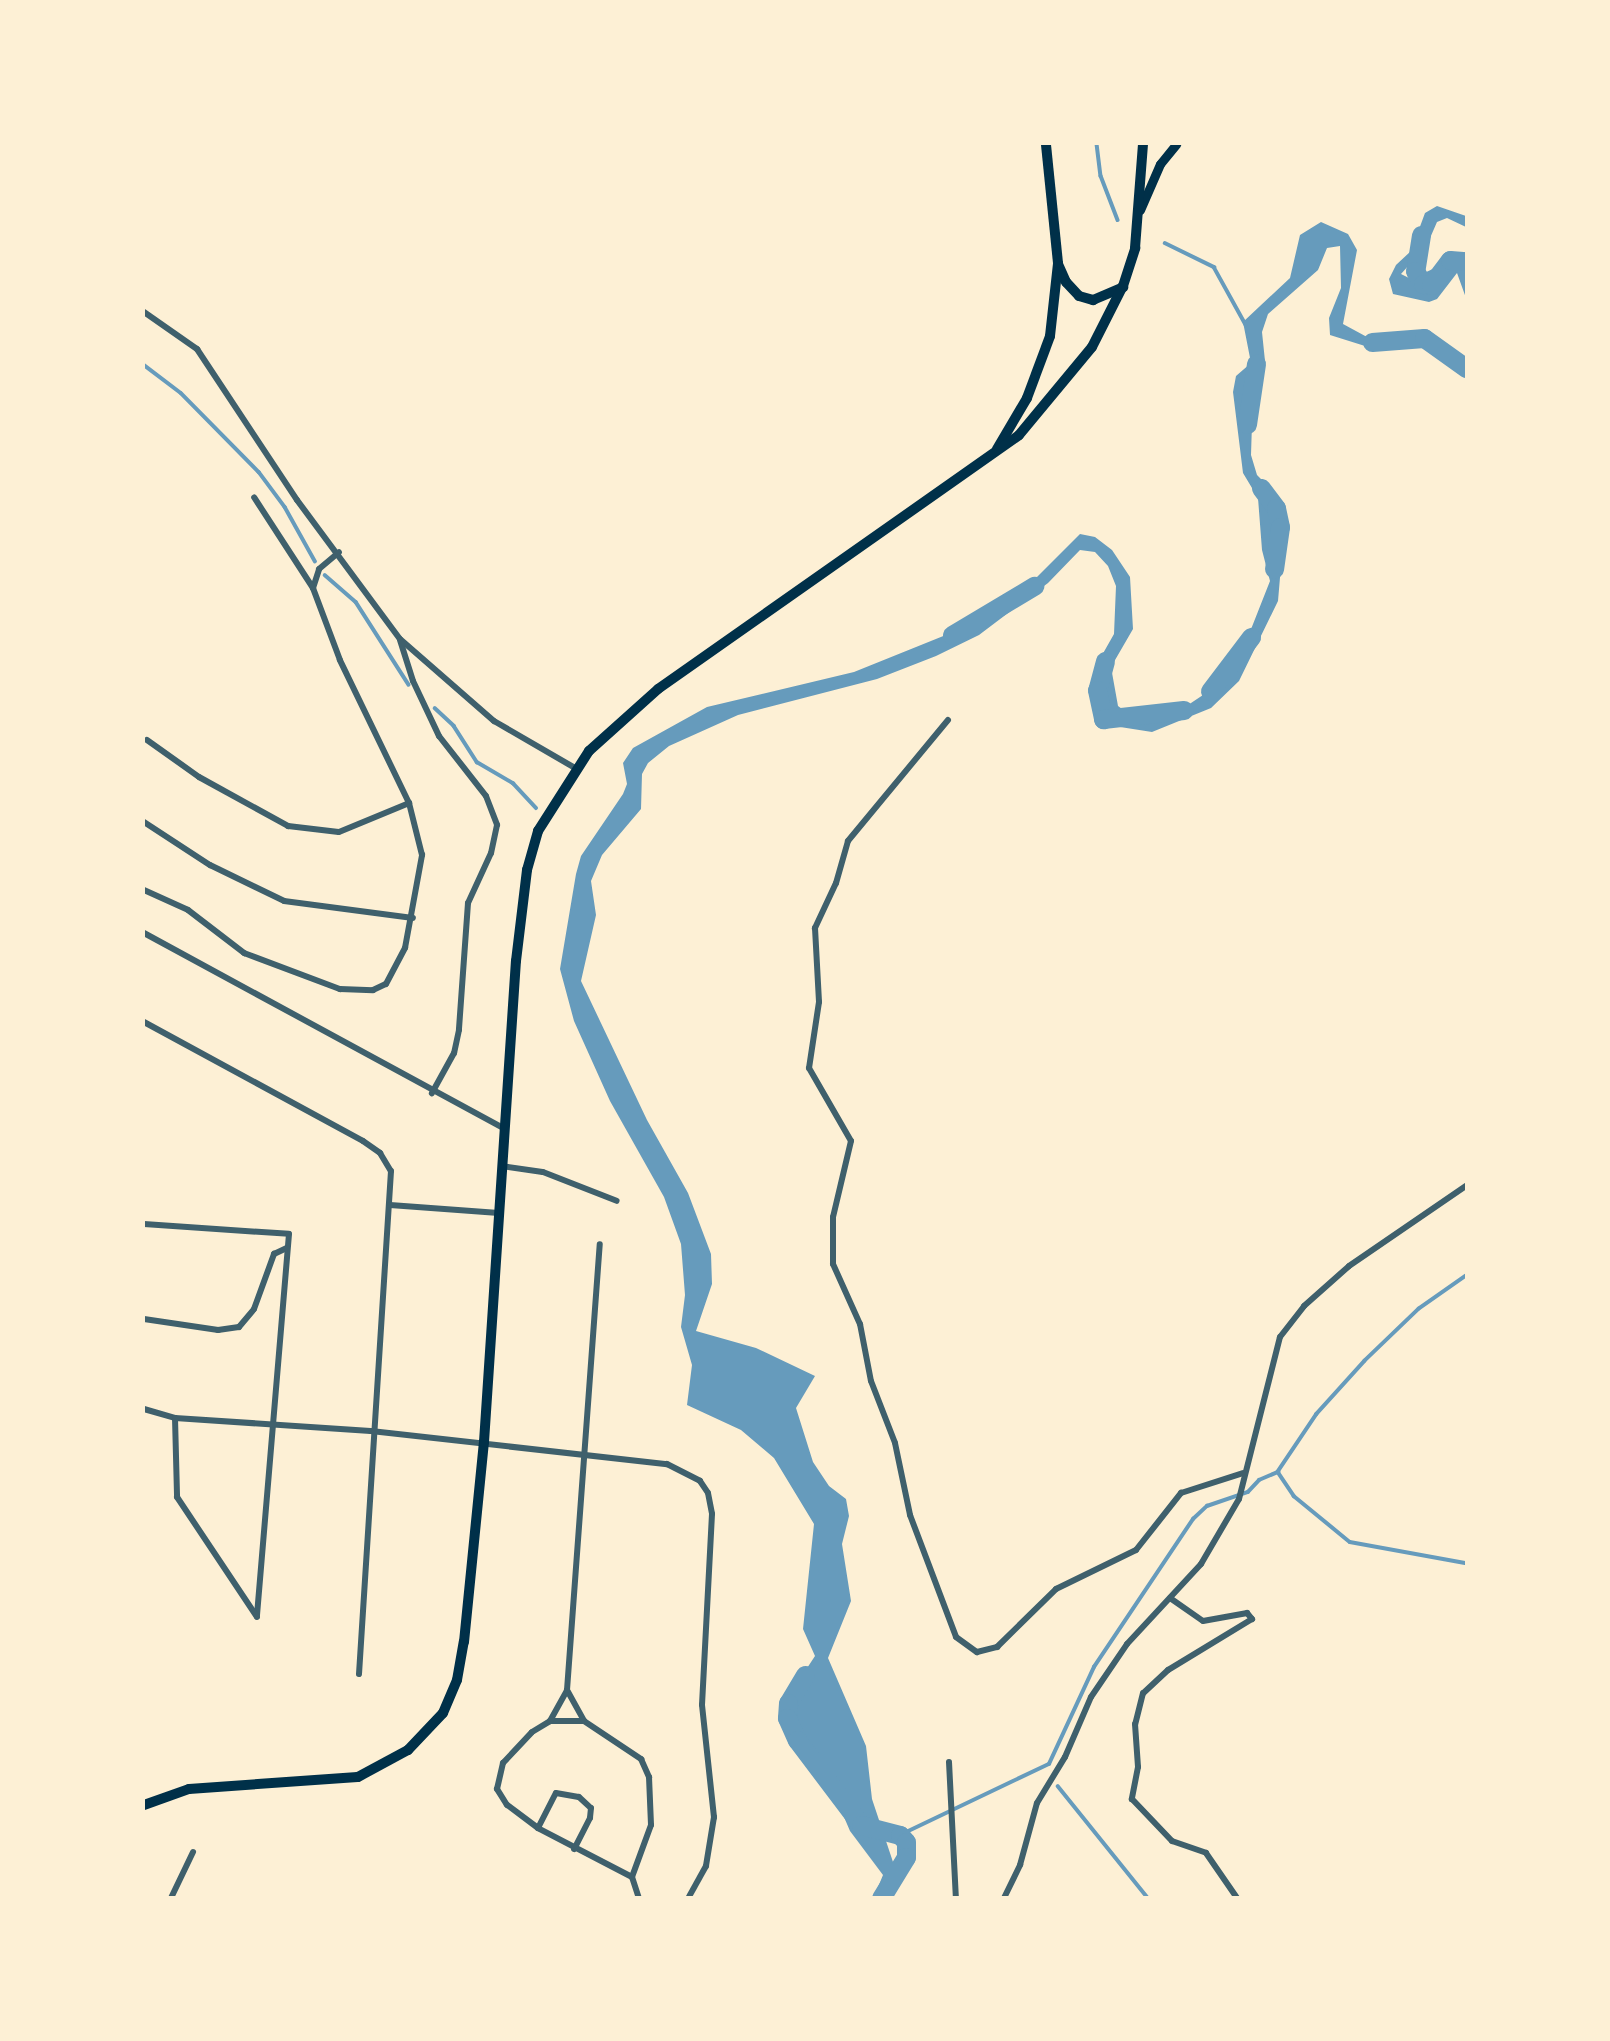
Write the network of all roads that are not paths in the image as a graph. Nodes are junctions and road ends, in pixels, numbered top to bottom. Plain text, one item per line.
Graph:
1 (1046, 144) edge
2 (1143, 144) edge
3 (1176, 144) edge
4 (1140, 210) junction
5 (1058, 263) junction
6 (1123, 286) junction
7 (144, 312) edge
8 (993, 456) junction
9 (254, 497) dead end
10 (339, 552) junction
11 (313, 588) junction
12 (400, 639) junction
13 (948, 720) dead end
14 (147, 740) dead end
15 (575, 768) junction
16 (409, 803) junction
17 (144, 822) edge
18 (144, 890) edge
19 (413, 918) junction
20 (144, 933) edge
21 (144, 1021) edge
22 (432, 1093) junction
23 (503, 1128) junction
24 (501, 1166) junction
25 (1466, 1185) edge
26 (617, 1201) dead end
27 (390, 1205) junction
28 (499, 1213) junction
29 (144, 1224) edge
30 (600, 1244) dead end
31 (287, 1248) junction
32 (144, 1319) edge
33 (144, 1409) edge
34 (175, 1418) junction
35 (275, 1424) junction
36 (371, 1431) junction
37 (484, 1443) junction
38 (582, 1454) junction
39 (1243, 1473) junction
40 (1170, 1598) junction
41 (359, 1674) dead end
42 (567, 1690) junction
43 (550, 1721) junction
44 (584, 1721) junction
45 (949, 1762) dead end
46 (144, 1805) edge
47 (538, 1828) junction
48 (574, 1849) junction
49 (193, 1852) dead end
50 (632, 1877) junction
51 (171, 1898) edge
52 (639, 1898) edge
53 (688, 1898) edge
54 (956, 1898) edge
55 (1004, 1898) edge
56 (1237, 1898) edge

1 - 5 main road
2 - 4 main road
3 - 4 main road
4 - 6 main road
5 - 6 main road
5 - 8 main road
6 - 8 main road
7 - 10 street
8 - 15 main road
9 - 11 street
10 - 11 street
10 - 12 street
11 - 16 street
12 - 15 street
12 - 22 street
13 - 39 street
14 - 16 street
15 - 23 main road
16 - 19 street
17 - 19 street
18 - 19 street
20 - 22 street
21 - 27 street
22 - 23 street
23 - 24 main road
24 - 26 street
24 - 28 main road
25 - 39 street
27 - 28 street
27 - 36 street
28 - 37 main road
29 - 31 street
30 - 38 street
31 - 32 street
31 - 35 street
33 - 34 street
34 - 35 street
34 - 35 street
35 - 36 street
36 - 37 street
36 - 41 street
37 - 38 street
37 - 46 main road
38 - 42 street
38 - 53 street
39 - 40 street
40 - 55 street
40 - 56 street
42 - 43 street
42 - 44 street
43 - 44 street
43 - 47 street
44 - 50 street
45 - 54 street
47 - 48 street
47 - 48 street
48 - 50 street
49 - 51 street
50 - 52 street

